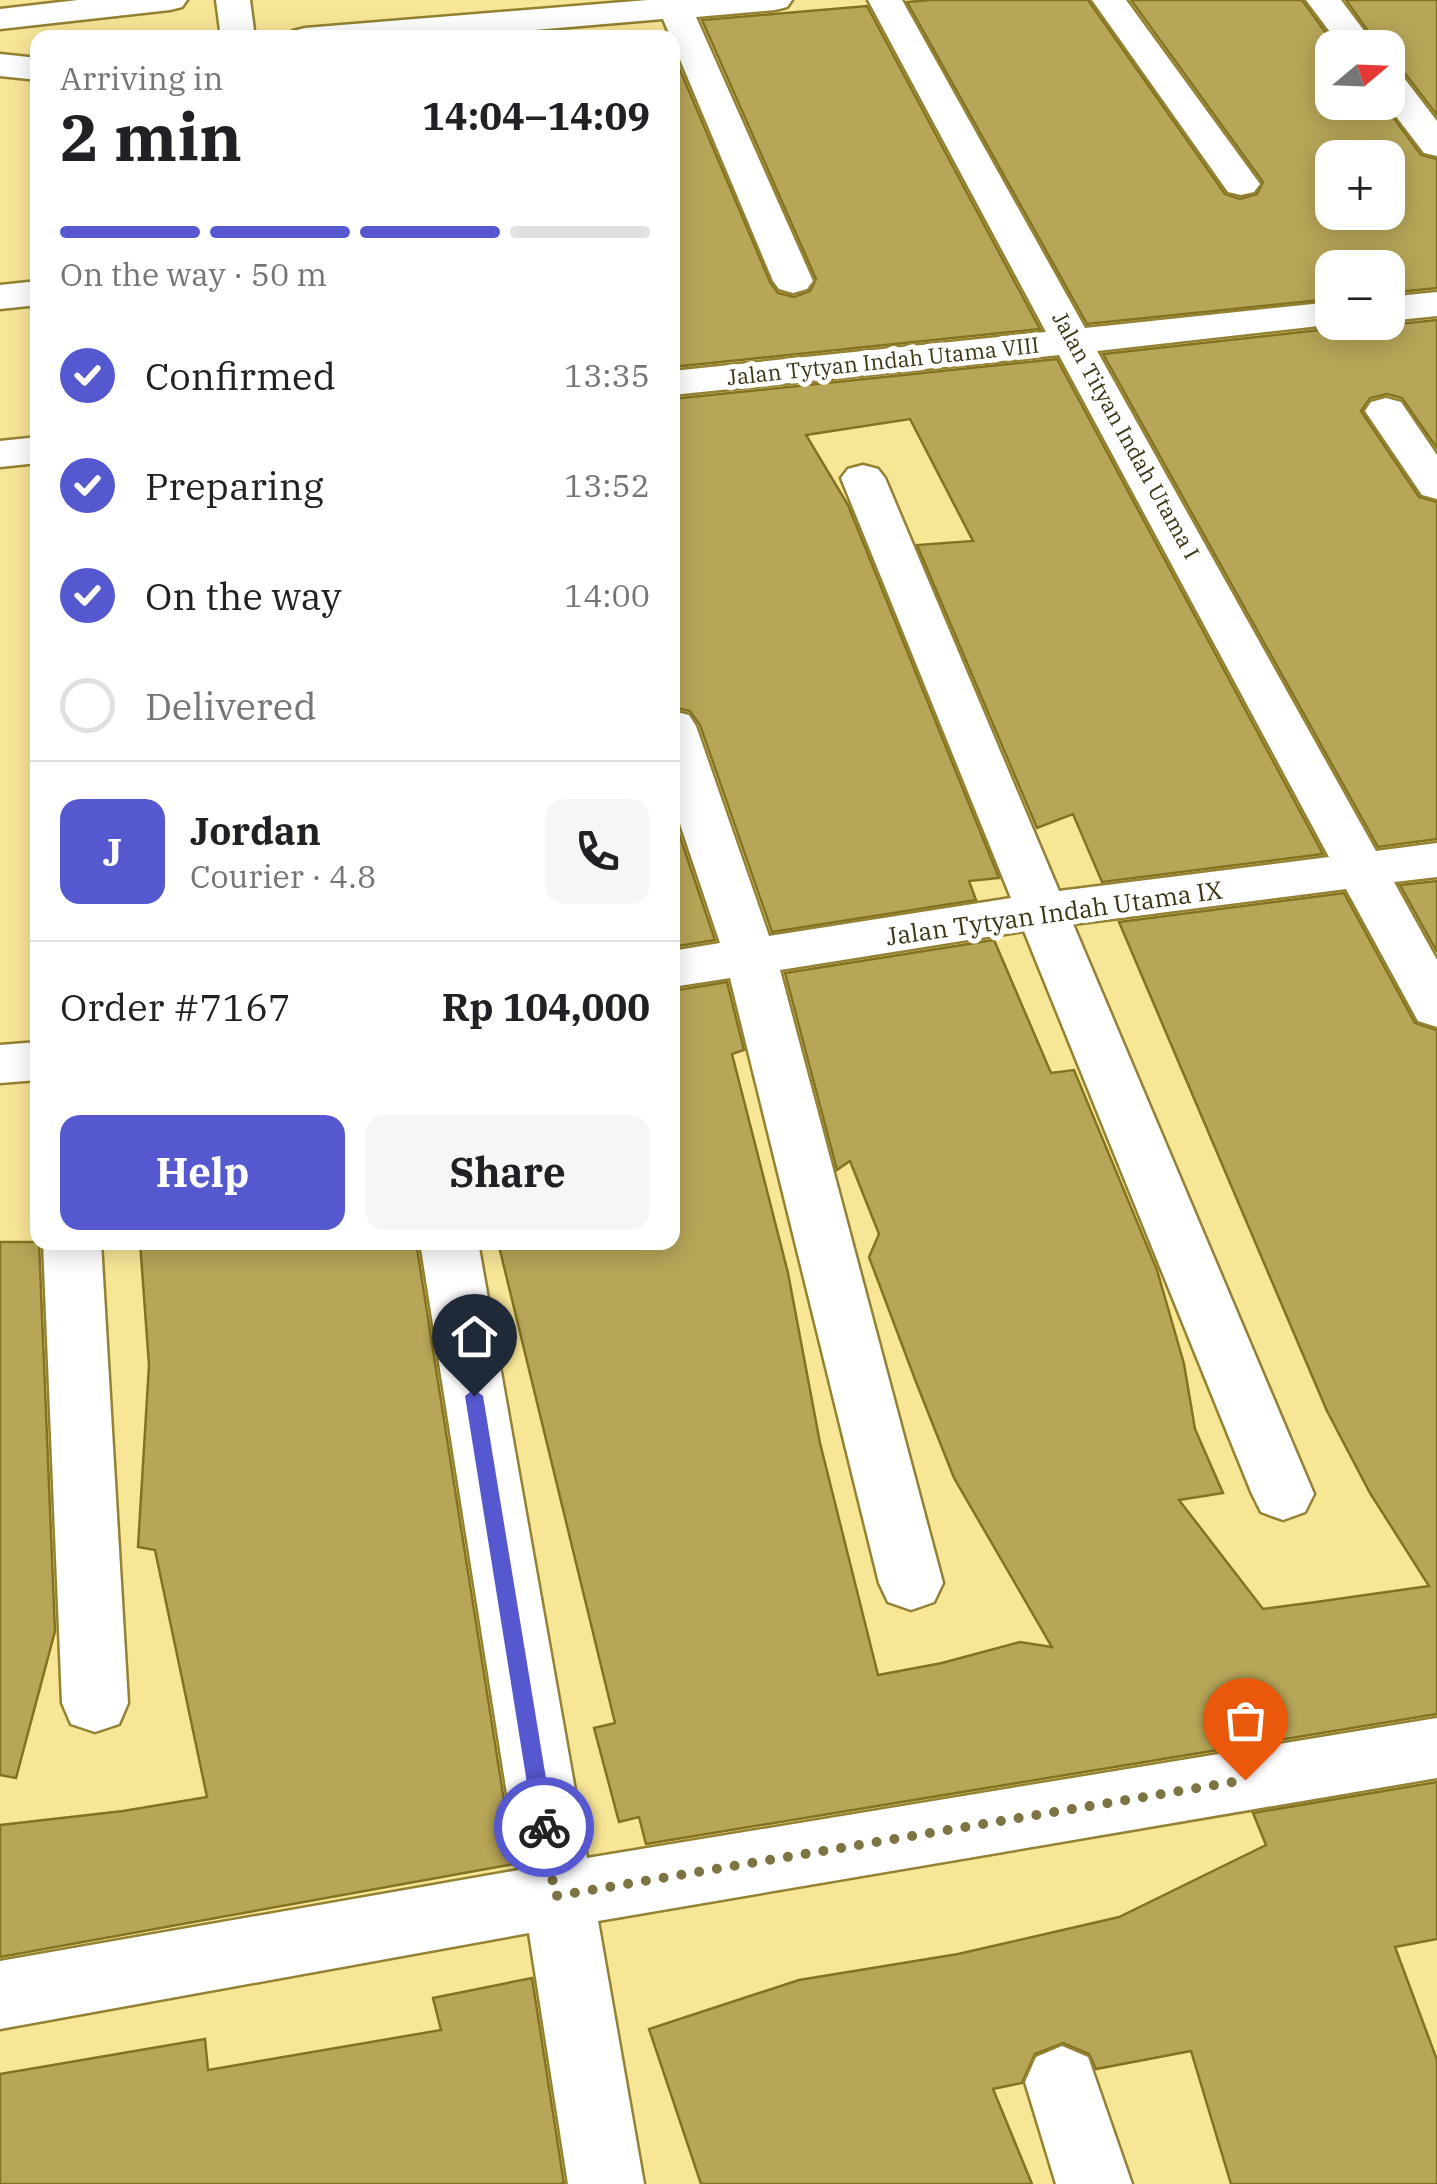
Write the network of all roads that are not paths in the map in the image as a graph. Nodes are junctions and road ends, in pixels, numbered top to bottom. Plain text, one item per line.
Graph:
1 (170, 0) edge
2 (233, 0) edge
3 (775, 0) edge
4 (885, 0) edge
5 (1109, 0) edge
6 (1323, 0) edge
7 (675, 8) junction
8 (10, 12) edge
9 (237, 30) edge
10 (466, 30) edge
11 (1346, 30) edge
12 (0, 65) edge
13 (30, 68) edge
14 (1405, 104) edge
15 (1437, 145) edge
16 (1241, 184) dead end
17 (794, 282) dead end
18 (30, 295) edge
19 (0, 297) edge
20 (1437, 304) edge
21 (1405, 307) edge
22 (1315, 316) edge
23 (1074, 340) junction
24 (680, 382) edge
25 (1386, 411) dead end
26 (30, 451) edge
27 (0, 454) edge
28 (863, 478) dead end
29 (1437, 486) edge
30 (680, 749) edge
31 (1437, 860) edge
32 (1364, 871) junction
33 (1042, 911) junction
34 (751, 958) junction
35 (680, 968) edge
36 (1437, 1008) edge
37 (30, 1062) edge
38 (0, 1064) edge
39 (72, 1250) edge
40 (450, 1250) edge
41 (1283, 1494) dead end
42 (911, 1582) dead end
43 (95, 1703) dead end
44 (1437, 1748) edge
45 (555, 1896) junction
46 (0, 1996) edge
47 (1062, 2082) dead end
48 (606, 2184) edge
49 (1094, 2184) edge

1 - 8 street
2 - 9 street
3 - 7 street
4 - 23 street, Jalan Tityan Indah Utama I
5 - 16 street
6 - 11 street
7 - 10 street
7 - 17 street
12 - 13 street
14 - 15 street
18 - 19 street
20 - 21 street
22 - 23 street, Jalan Tytyan Indah Utama VIII
23 - 24 street, Jalan Tytyan Indah Utama VIII
23 - 32 street, Jalan Tityan Indah Utama I
25 - 29 street
26 - 27 street
28 - 33 street
30 - 34 street
31 - 32 street, Jalan Tytyan Indah Utama IX
32 - 33 street, Jalan Tytyan Indah Utama IX
32 - 36 street, Jalan Tityan Indah Utama I
33 - 34 street, Jalan Tytyan Indah Utama IX
33 - 41 street
34 - 35 street, Jalan Tytyan Indah Utama IX
34 - 42 street
37 - 38 street
39 - 43 street
40 - 45 street
44 - 45 street
45 - 46 street
45 - 48 street
47 - 49 street

